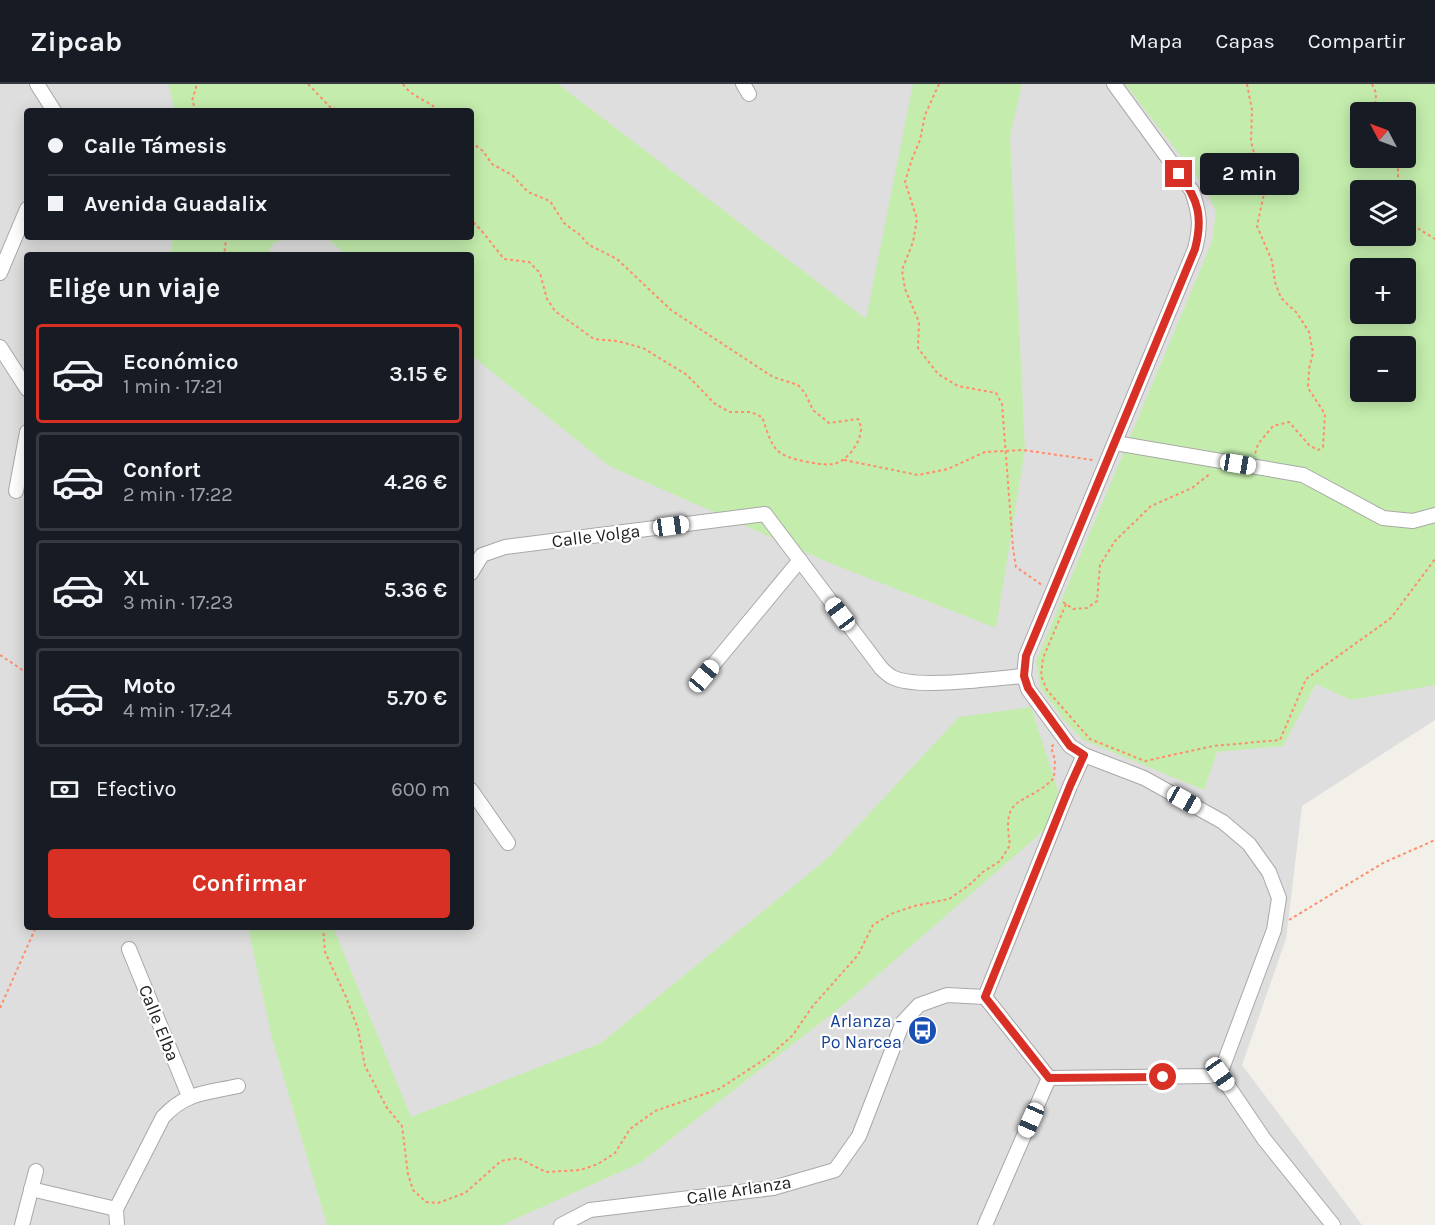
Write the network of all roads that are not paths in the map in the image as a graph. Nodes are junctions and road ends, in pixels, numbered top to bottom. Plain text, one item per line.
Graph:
1 (37, 84) edge
2 (1114, 84) edge
3 (52, 108) edge
4 (24, 216) edge
5 (0, 273) edge
6 (0, 347) edge
7 (24, 384) edge
8 (1115, 443) junction
9 (24, 448) edge
10 (16, 491) dead end
11 (1435, 515) edge
12 (800, 560) junction
13 (474, 568) edge
14 (704, 676) dead end
15 (1024, 676) junction
16 (1084, 755) junction
17 (474, 794) edge
18 (508, 843) dead end
19 (129, 949) dead end
20 (985, 997) junction
21 (1220, 1074) junction
22 (1049, 1078) junction
23 (238, 1086) dead end
24 (189, 1096) junction
25 (36, 1171) dead end
26 (32, 1189) junction
27 (116, 1209) junction
28 (22, 1225) edge
29 (117, 1225) edge
30 (561, 1225) edge
31 (986, 1225) edge
32 (1333, 1225) edge

1 - 3 street
2 - 8 street
4 - 5 street
6 - 7 street
8 - 11 street
8 - 15 street
9 - 10 street
12 - 13 street, Calle Volga
12 - 14 street
12 - 15 street, Calle Volga
15 - 16 street
16 - 20 street
16 - 21 street
17 - 18 street
19 - 24 street, Calle Elba
20 - 22 street
20 - 30 street, Calle Arlanza
21 - 22 street
21 - 32 street
22 - 31 street
23 - 24 street
24 - 27 street
25 - 26 street
26 - 27 street
26 - 28 street
27 - 29 street

